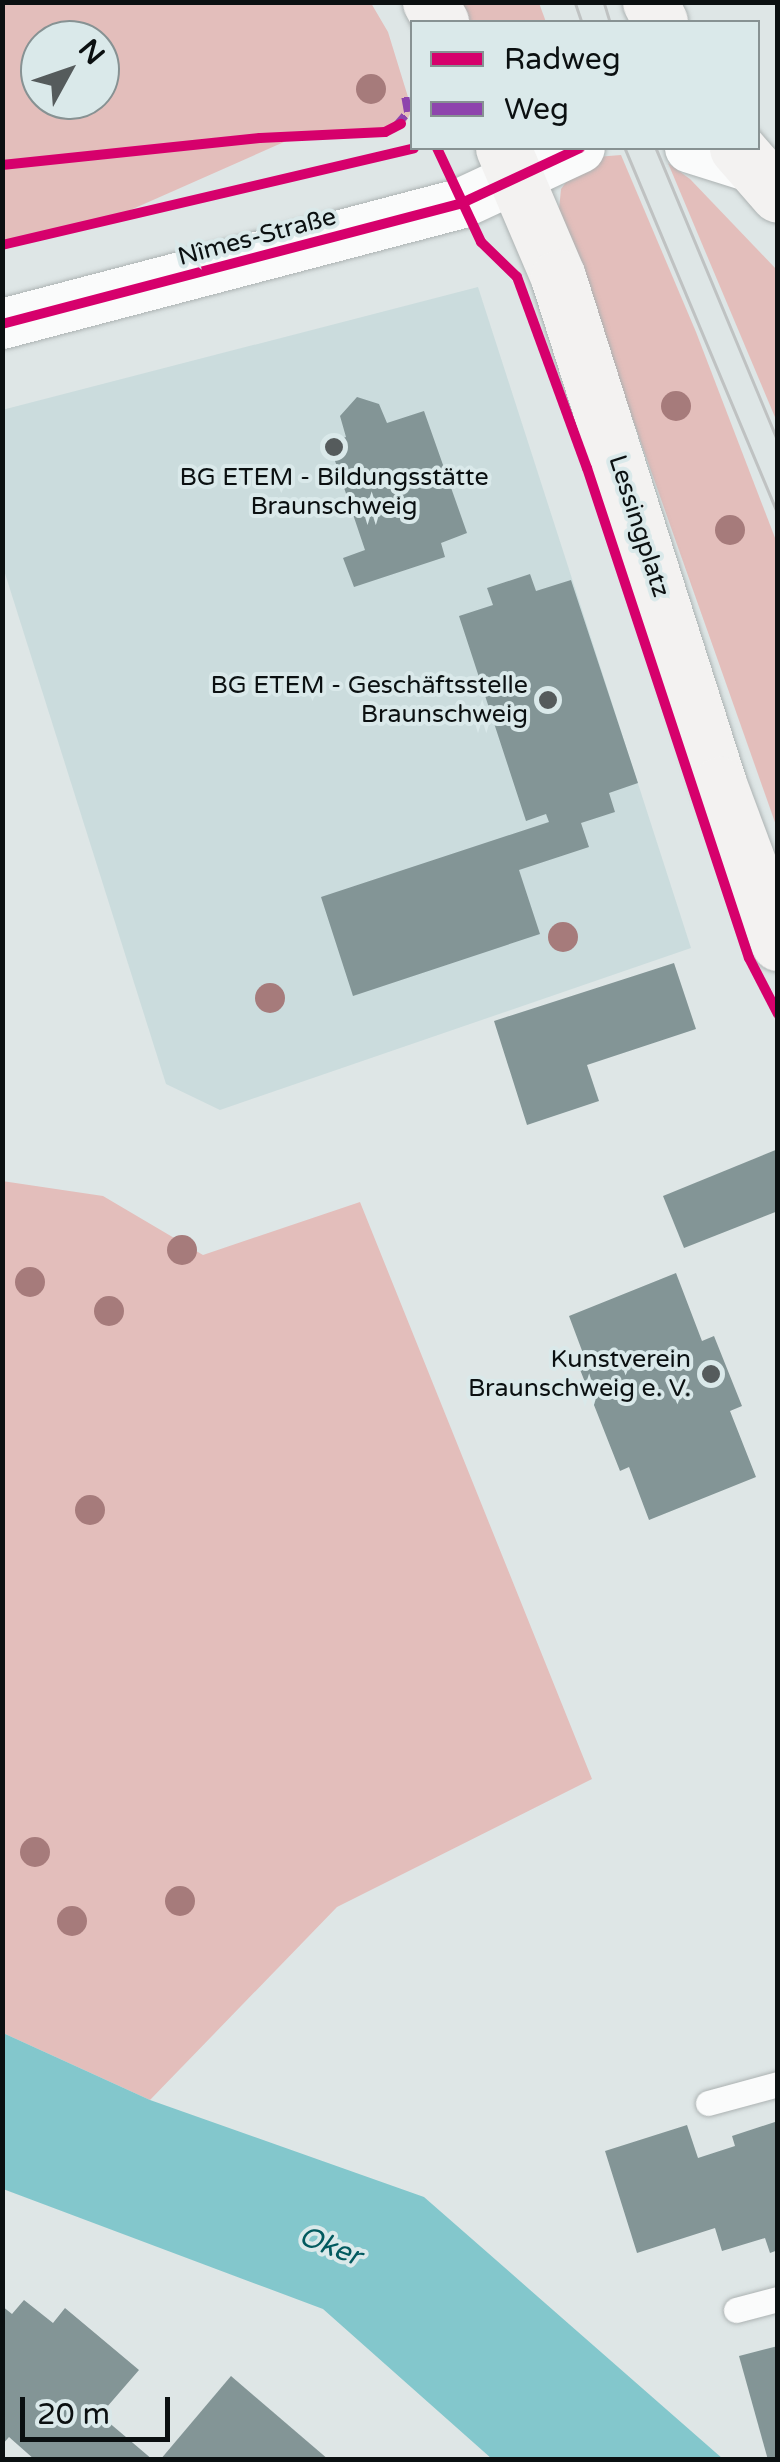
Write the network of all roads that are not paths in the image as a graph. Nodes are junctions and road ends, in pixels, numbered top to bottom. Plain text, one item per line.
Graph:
1 (571, 150) edge
2 (696, 150) edge
3 (510, 163) edge
4 (755, 170) edge
5 (2, 324) edge
6 (778, 942) edge
7 (778, 2084) edge
8 (708, 2103) dead end
9 (778, 2299) edge
10 (736, 2310) dead end

1 - 3 street
2 - 4 street
3 - 5 street, Nîmes-Straße
3 - 6 main road, Lessingplatz
7 - 8 lane
9 - 10 lane

